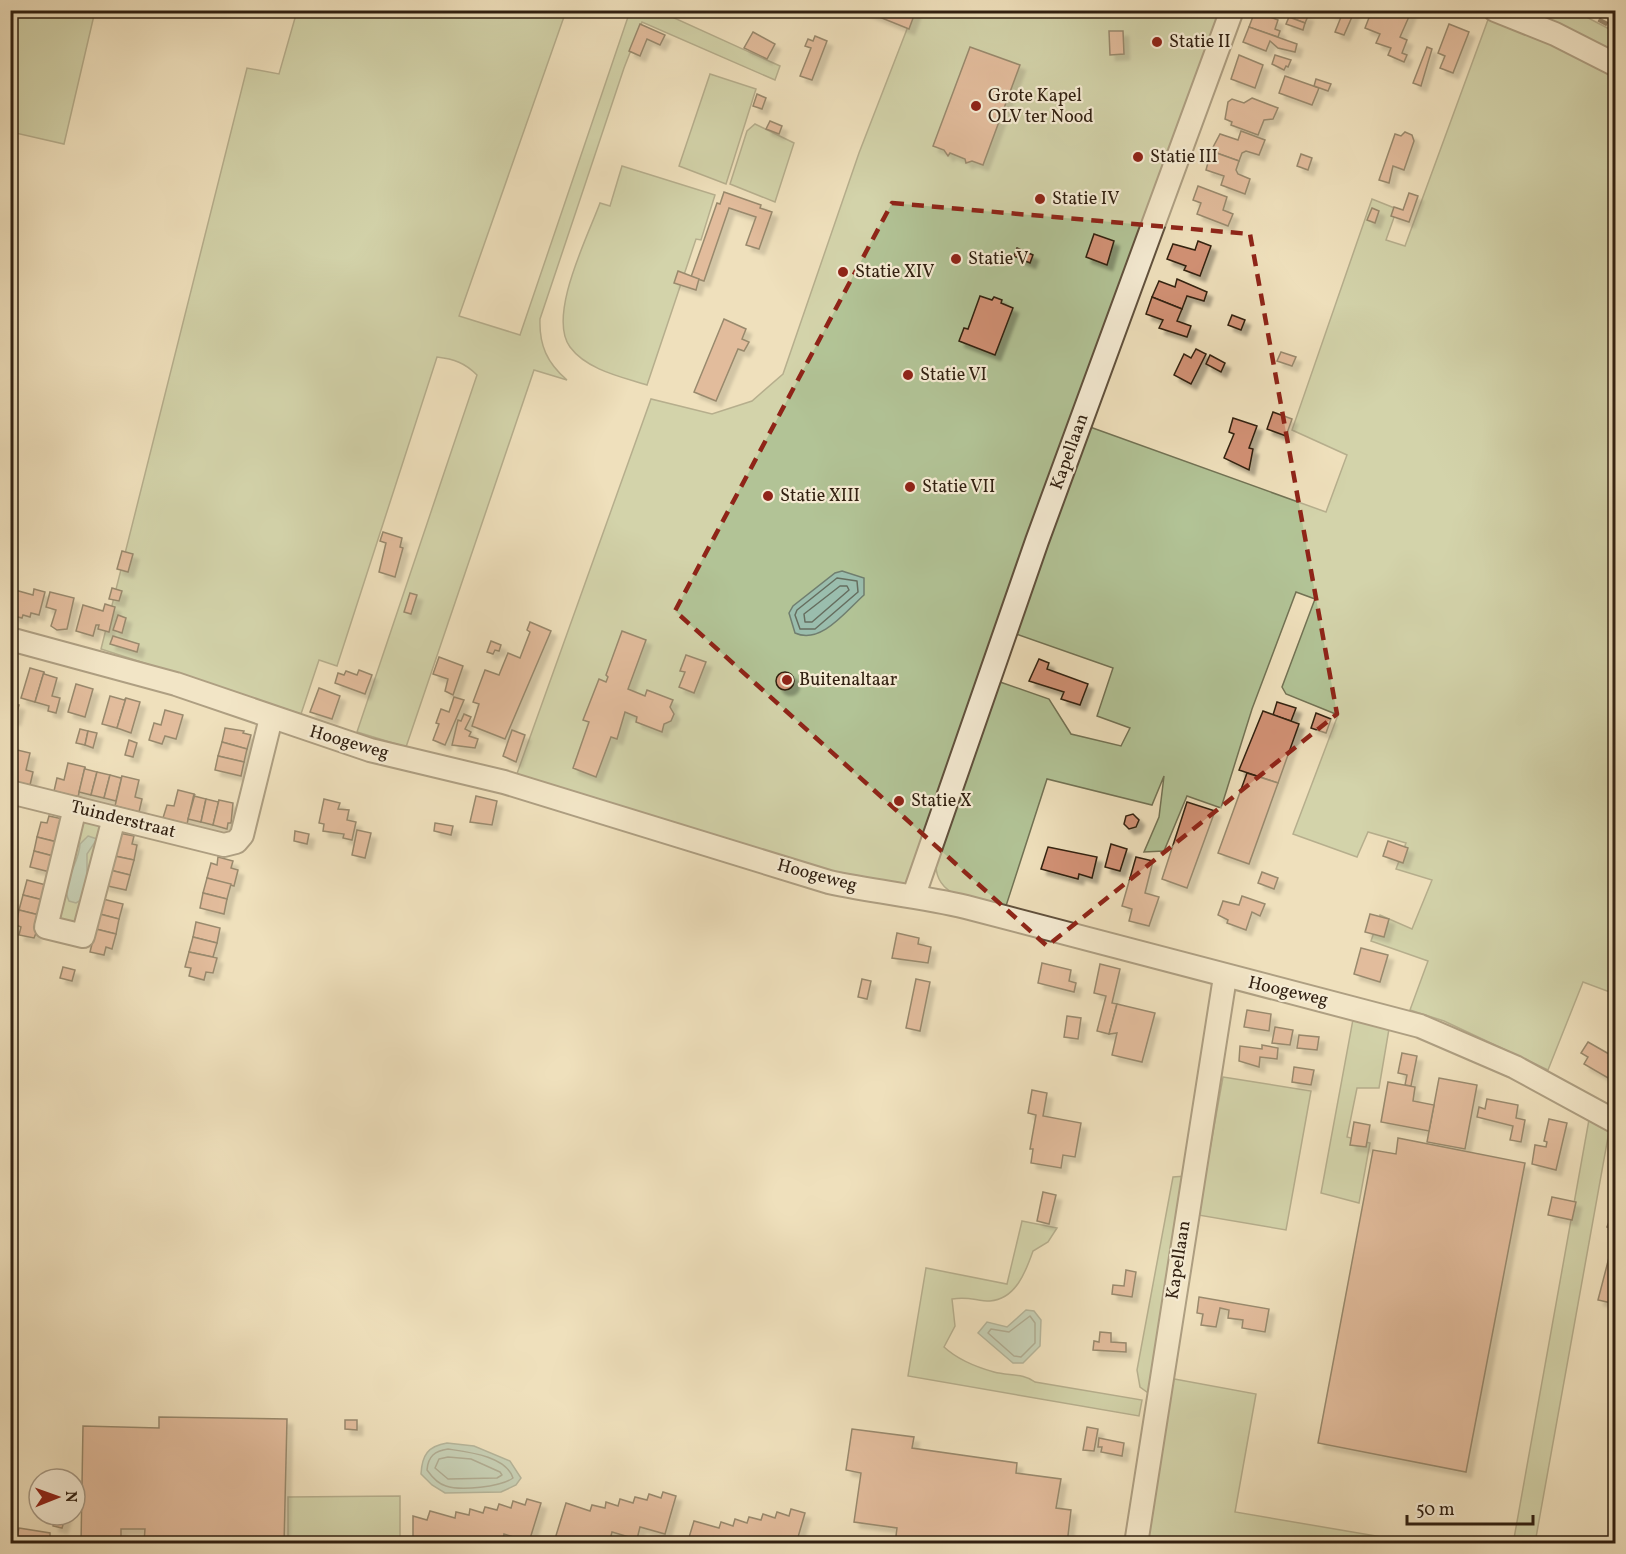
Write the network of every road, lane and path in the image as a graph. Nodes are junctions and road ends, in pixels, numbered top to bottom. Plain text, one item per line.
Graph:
1 (1232, 10) edge
2 (1495, 10) edge
3 (1616, 65) edge
4 (10, 639) edge
5 (271, 718) junction
6 (10, 792) edge
7 (75, 808) junction
8 (114, 818) junction
9 (914, 895) junction
10 (1225, 977) junction
11 (1616, 1122) edge
12 (1136, 1544) edge

1 - 9 street, Kapellaan
2 - 3 street
4 - 5 street, Hoogeweg
5 - 8 street, Tuinderstraat
5 - 9 street, Hoogeweg
6 - 7 street, Tuinderstraat
7 - 8 street, Tuinderstraat
7 - 8 street
9 - 10 street, Hoogeweg
10 - 11 street, Hoogeweg
10 - 12 street, Kapellaan

